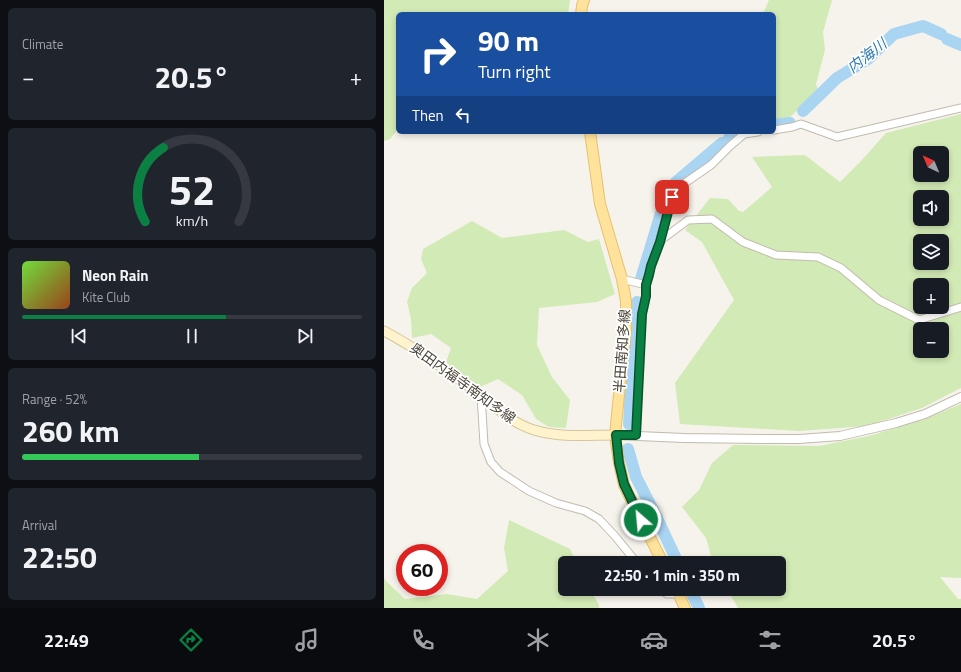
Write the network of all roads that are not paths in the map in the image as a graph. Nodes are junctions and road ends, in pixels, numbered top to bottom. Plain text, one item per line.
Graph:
1 (584, 0) edge
2 (581, 12) edge
3 (961, 108) edge
4 (776, 130) edge
5 (590, 134) edge
6 (744, 134) edge
7 (660, 242) junction
8 (622, 279) junction
9 (646, 285) junction
10 (961, 307) edge
11 (384, 331) edge
12 (482, 396) junction
13 (961, 397) edge
14 (616, 435) junction
15 (636, 435) junction
16 (631, 556) edge
17 (659, 556) edge
18 (679, 596) edge
19 (685, 608) edge

1 - 2 main road
3 - 4 street
5 - 8 main road, 半田南知多線
6 - 7 street
7 - 9 street
7 - 10 street
8 - 9 street
8 - 14 main road, 半田南知多線
9 - 15 street
11 - 12 main road, 奥田内福寺南知多線
12 - 14 main road, 奥田内福寺南知多線
12 - 16 street
13 - 15 street
14 - 15 street
14 - 17 main road, 半田南知多線
18 - 19 main road

